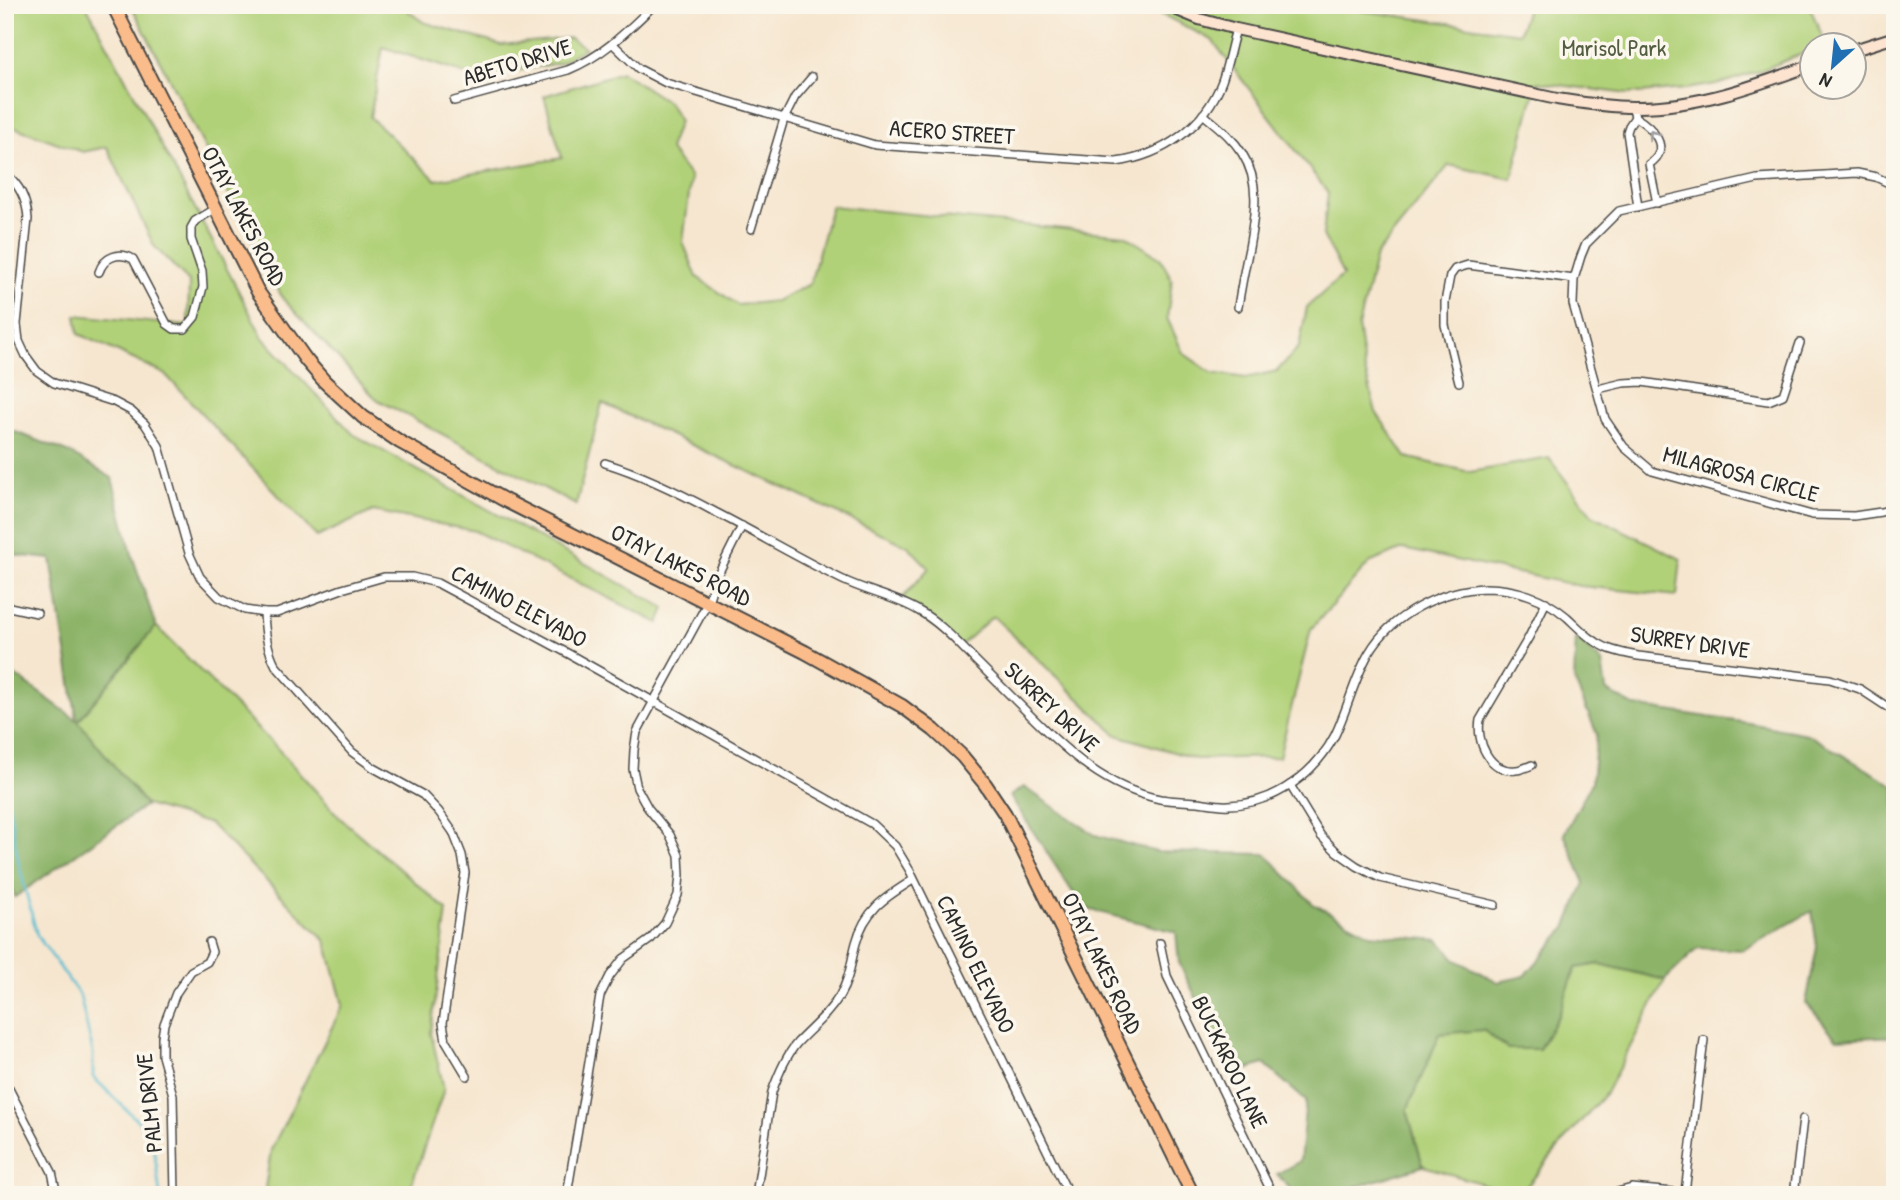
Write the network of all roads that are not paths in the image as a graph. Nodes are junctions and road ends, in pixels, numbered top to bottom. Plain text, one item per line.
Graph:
1 (113, 5) edge
2 (653, 5) edge
3 (1166, 5) edge
4 (1236, 29) junction
5 (1895, 37) edge
6 (613, 44) junction
7 (1868, 46) edge
8 (1798, 70) edge
9 (812, 77) dead end
10 (454, 101) dead end
11 (1634, 112) junction
12 (1203, 114) junction
13 (784, 119) junction
14 (1648, 164) junction
15 (1631, 167) junction
16 (5, 173) edge
17 (1894, 185) edge
18 (1657, 203) junction
19 (1638, 207) junction
20 (215, 209) junction
21 (751, 229) dead end
22 (99, 272) dead end
23 (1574, 279) junction
24 (1238, 307) dead end
25 (1800, 343) dead end
26 (1458, 382) dead end
27 (1598, 389) junction
28 (605, 463) dead end
29 (1895, 508) edge
30 (742, 526) junction
31 (708, 602) junction
32 (1546, 602) junction
33 (5, 607) edge
34 (37, 613) dead end
35 (264, 614) junction
36 (653, 702) junction
37 (1895, 712) edge
38 (1532, 765) dead end
39 (1290, 785) junction
40 (913, 880) junction
41 (1495, 905) dead end
42 (209, 942) dead end
43 (1160, 943) dead end
44 (1704, 1040) dead end
45 (467, 1076) dead end
46 (5, 1081) edge
47 (9, 1098) edge
48 (1803, 1119) dead end
49 (1685, 1192) junction
50 (57, 1195) edge
51 (175, 1195) edge
52 (567, 1195) edge
53 (756, 1195) edge
54 (1069, 1195) edge
55 (1193, 1195) edge
56 (1275, 1195) edge
57 (1607, 1195) edge
58 (1704, 1195) edge
59 (1794, 1195) edge

1 - 20 main road, OTAY LAKES ROAD
2 - 6 street, ABETO DRIVE
3 - 4 street
4 - 11 street
4 - 12 street, ACERO STREET
5 - 7 street
6 - 10 street, ABETO DRIVE
6 - 13 street, ACERO STREET
8 - 11 street
9 - 13 street
14 -> 11 street
11 - 15 street
12 - 13 street, ACERO STREET
12 - 24 street
13 - 21 street
14 - 15 street
14 - 18 street
15 - 19 street
16 - 35 street
17 - 18 street, MILAGROSA CIRCLE
18 - 19 street, MILAGROSA CIRCLE
19 - 23 street, MILAGROSA CIRCLE
20 - 22 street
20 - 31 main road, OTAY LAKES ROAD
23 - 26 street
23 - 27 street, MILAGROSA CIRCLE
25 - 27 street
27 - 29 street, MILAGROSA CIRCLE
28 - 30 street, SURREY DRIVE
30 - 31 street
30 - 39 street, SURREY DRIVE
31 - 36 street
31 - 55 main road, OTAY LAKES ROAD
32 - 37 street, SURREY DRIVE
32 - 38 street
32 - 39 street, SURREY DRIVE
33 - 34 street
35 - 36 street, CAMINO ELEVADO
35 - 45 street
36 - 40 street, CAMINO ELEVADO
36 - 52 street
39 - 41 street
40 - 53 street
40 - 54 street, CAMINO ELEVADO
42 - 51 street, PALM DRIVE
43 - 56 street, BUCKAROO LANE
44 - 49 street
46 - 47 street
47 - 50 street
48 - 59 street
49 - 57 street
49 - 58 street

